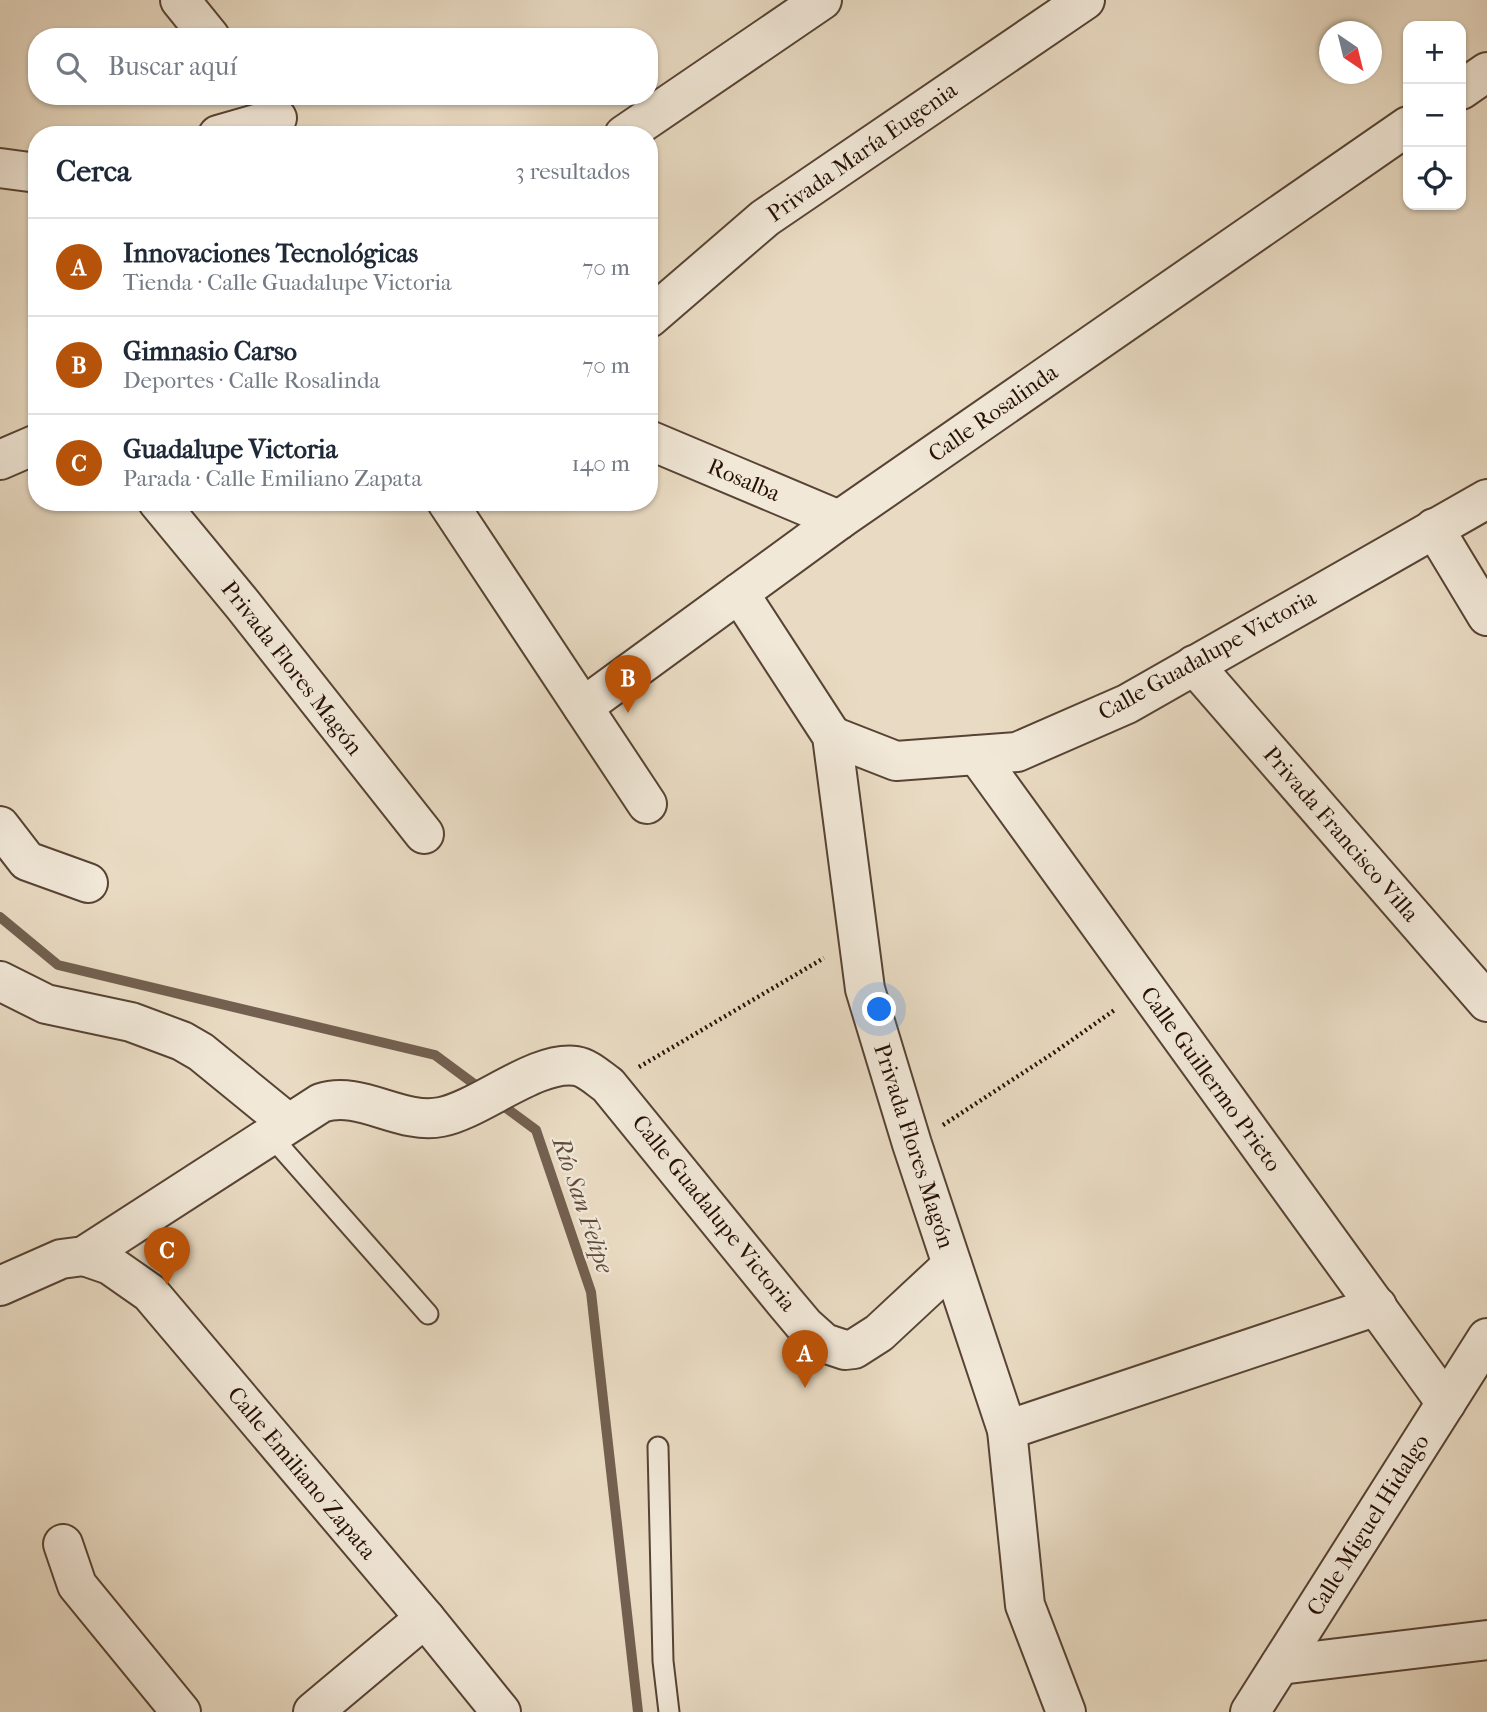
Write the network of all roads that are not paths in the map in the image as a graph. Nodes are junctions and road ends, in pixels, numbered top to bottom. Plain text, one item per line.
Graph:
1 (180, 0) edge
2 (822, 0) edge
3 (1085, 0) edge
4 (203, 28) edge
5 (1487, 72) edge
6 (1466, 87) edge
7 (273, 116) edge
8 (244, 126) edge
9 (637, 126) edge
10 (1403, 129) edge
11 (0, 168) edge
12 (28, 172) edge
13 (658, 310) edge
14 (658, 444) edge
15 (28, 448) edge
16 (0, 460) edge
17 (1487, 499) edge
18 (165, 511) edge
19 (453, 511) edge
20 (839, 520) junction
21 (1434, 528) junction
22 (740, 593) junction
23 (1487, 616) edge
24 (1194, 665) junction
25 (583, 707) junction
26 (832, 736) junction
27 (977, 755) junction
28 (647, 804) dead end
29 (0, 826) edge
30 (424, 834) dead end
31 (88, 883) dead end
32 (0, 981) edge
33 (1487, 1002) edge
34 (279, 1129) junction
35 (85, 1256) junction
36 (952, 1265) junction
37 (0, 1286) edge
38 (1377, 1306) junction
39 (428, 1314) dead end
40 (1487, 1338) edge
41 (1446, 1403) junction
42 (1007, 1430) junction
43 (658, 1447) dead end
44 (63, 1544) dead end
45 (425, 1618) junction
46 (1487, 1640) edge
47 (1280, 1665) junction
48 (181, 1712) edge
49 (313, 1712) edge
50 (501, 1712) edge
51 (669, 1712) edge
52 (1066, 1712) edge
53 (1250, 1712) edge

1 - 4 street
2 - 9 street
3 - 13 street, Privada María Eugenia
5 - 6 street
7 - 8 street
10 - 20 street, Calle Rosalinda
11 - 12 street
14 - 20 street, Rosalba
15 - 16 street
17 - 21 street, Calle Guadalupe Victoria
18 - 30 street, Privada Flores Magón
19 - 25 street
20 - 22 street, Calle Rosalinda
21 - 23 street
21 - 24 street, Calle Guadalupe Victoria
22 - 25 street, Calle Rosalinda
22 - 26 street, Privada Flores Magón
24 - 27 street, Calle Guadalupe Victoria
24 - 33 street, Privada Francisco Villa
25 - 28 street
26 - 27 street, Calle Guadalupe Victoria
26 - 36 street, Privada Flores Magón
27 - 38 street, Calle Guillermo Prieto
29 - 31 street
32 - 34 street
34 - 35 street
34 - 36 street, Calle Guadalupe Victoria
34 - 39 lane
35 - 37 street
35 - 45 street, Calle Emiliano Zapata
36 - 42 street, Privada Flores Magón
38 - 41 street, Calle Guillermo Prieto
38 - 42 street
40 - 41 street, Calle Miguel Hidalgo
41 - 47 street, Calle Miguel Hidalgo
42 - 52 street, Privada Flores Magón
43 - 51 lane
44 - 48 street
45 - 49 street
45 - 50 street, Calle Emiliano Zapata
46 - 47 street
47 - 53 street, Calle Miguel Hidalgo

